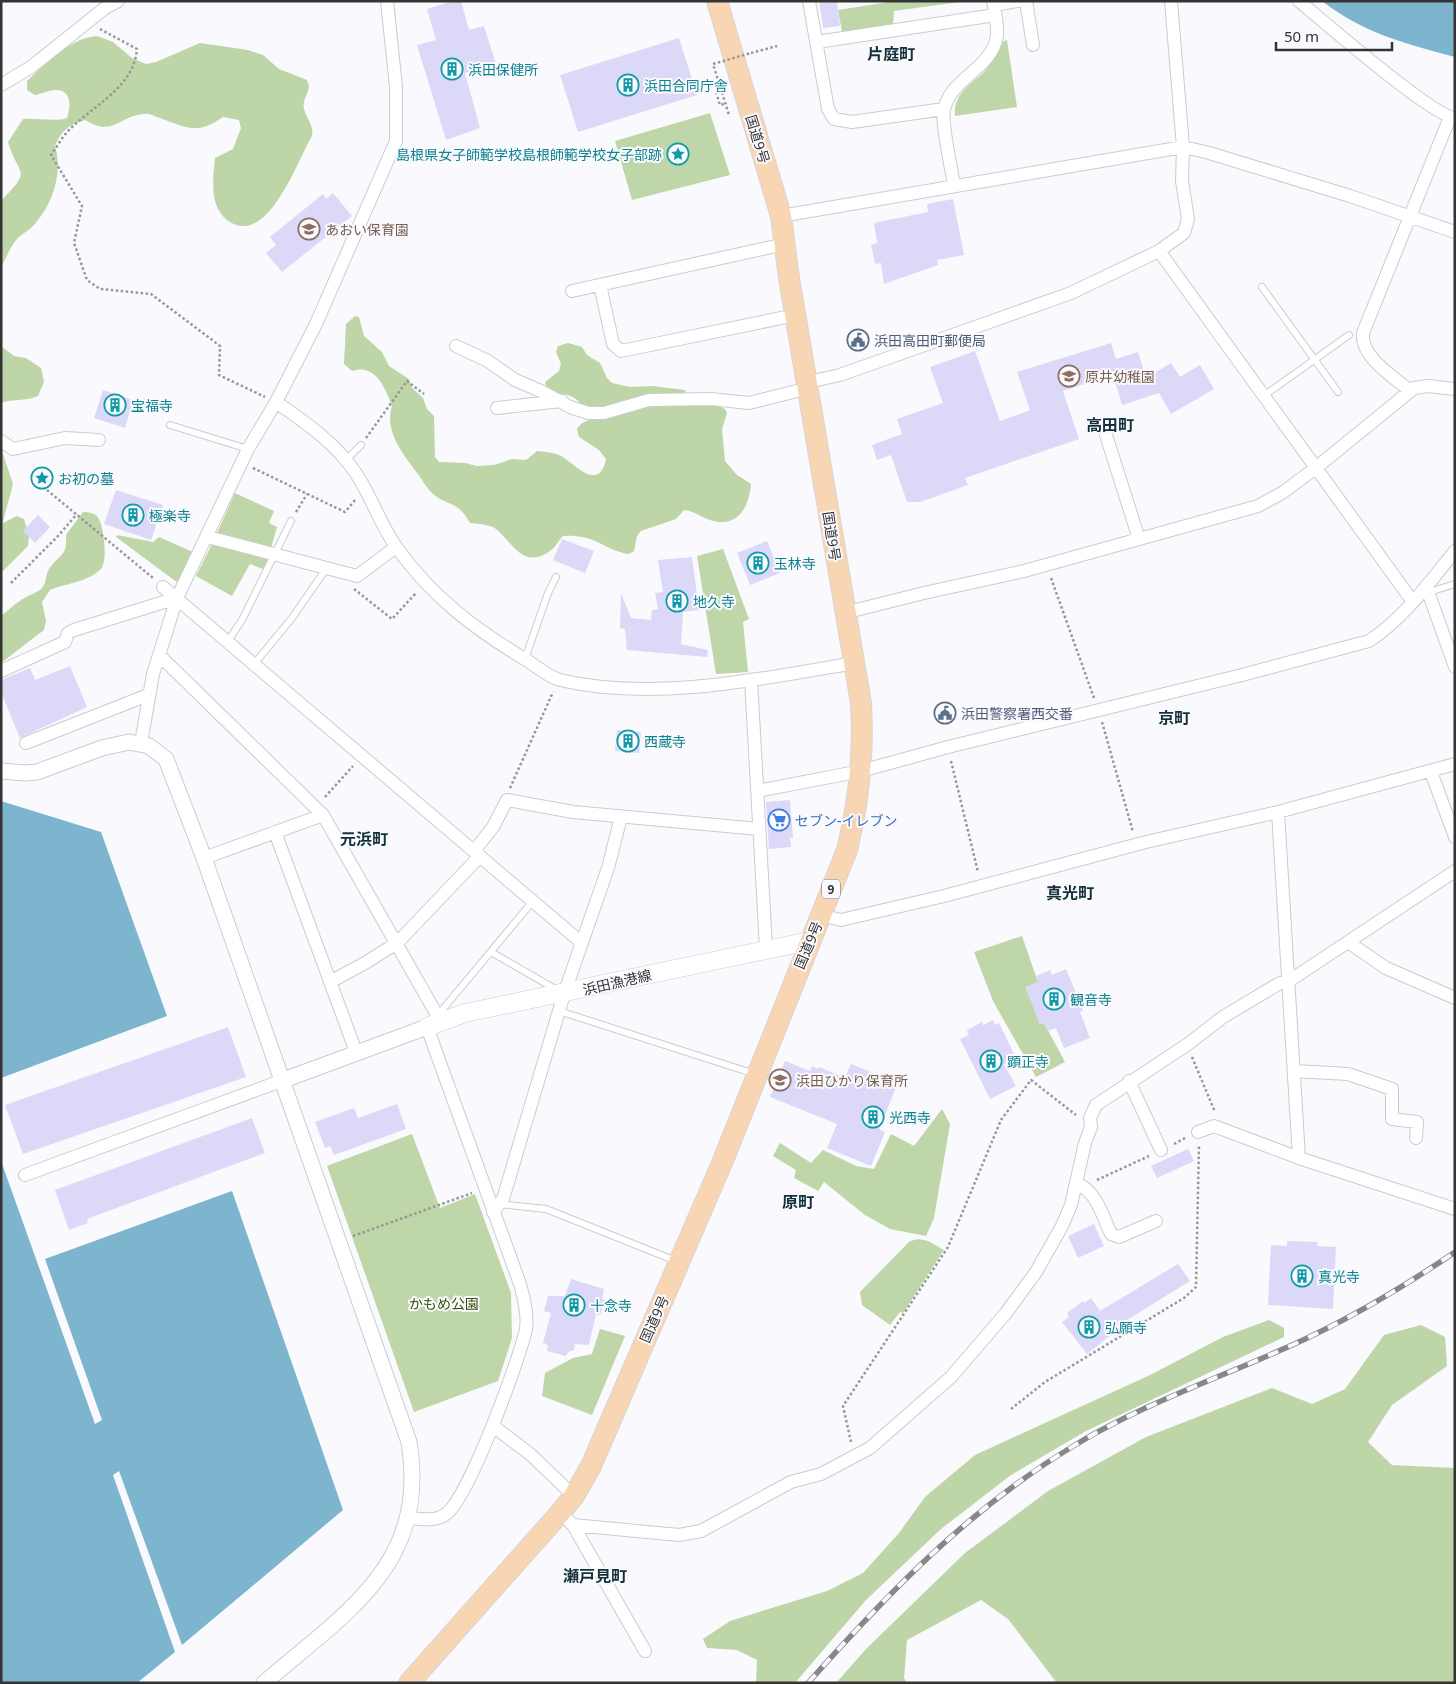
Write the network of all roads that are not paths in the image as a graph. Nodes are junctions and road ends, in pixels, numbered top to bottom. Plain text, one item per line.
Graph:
1 (117, 1) edge
2 (387, 1) edge
3 (717, 1) edge
4 (809, 1) edge
5 (1018, 1) edge
6 (1026, 1) edge
7 (1171, 1) edge
8 (1299, 1) edge
9 (994, 7) edge
10 (817, 42) junction
11 (1034, 45) dead end
12 (1, 85) edge
13 (944, 109) junction
14 (1452, 118) edge
15 (1183, 147) junction
16 (954, 186) junction
17 (781, 216) junction
18 (1409, 216) junction
19 (1455, 232) edge
20 (785, 244) junction
21 (1159, 252) junction
22 (600, 285) junction
23 (1262, 287) dead end
24 (572, 291) dead end
25 (796, 315) junction
26 (1348, 336) dead end
27 (456, 346) dead end
28 (1314, 360) junction
29 (809, 385) junction
30 (1455, 389) edge
31 (1410, 391) junction
32 (1338, 392) dead end
33 (1265, 395) junction
34 (562, 401) junction
35 (276, 402) junction
36 (497, 408) dead end
37 (170, 424) dead end
38 (1106, 435) dead end
39 (1, 440) edge
40 (99, 440) dead end
41 (361, 445) road end
42 (248, 449) junction
43 (346, 460) junction
44 (1317, 467) junction
45 (291, 521) road end
46 (208, 536) junction
47 (1139, 539) junction
48 (396, 547) junction
49 (1455, 551) edge
50 (275, 554) junction
51 (326, 570) junction
52 (556, 577) dead end
53 (1455, 584) edge
54 (164, 587) road end
55 (1428, 589) junction
56 (177, 598) junction
57 (1413, 602) junction
58 (844, 613) junction
59 (228, 641) junction
60 (159, 655) junction
61 (524, 659) junction
62 (255, 663) junction
63 (854, 663) junction
64 (1455, 667) edge
65 (1, 671) edge
66 (752, 680) junction
67 (148, 695) junction
68 (26, 742) dead end
69 (141, 743) junction
70 (1455, 764) edge
71 (1, 771) edge
72 (861, 771) junction
73 (1431, 772) junction
74 (758, 791) junction
75 (319, 811) junction
76 (1278, 812) junction
77 (622, 817) junction
78 (759, 829) junction
79 (276, 832) junction
80 (1455, 837) edge
81 (477, 854) junction
82 (204, 858) junction
83 (1455, 872) edge
84 (533, 901) junction
85 (821, 915) junction
86 (809, 941) junction
87 (397, 942) junction
88 (1348, 942) junction
89 (582, 943) junction
90 (766, 948) junction
91 (491, 952) junction
92 (1289, 981) junction
93 (330, 982) junction
94 (564, 994) junction
95 (1455, 998) edge
96 (559, 1011) junction
97 (435, 1021) junction
98 (356, 1052) junction
99 (1294, 1071) junction
100 (756, 1074) junction
101 (281, 1081) junction
102 (1129, 1081) junction
103 (1198, 1132) road end
104 (1416, 1138) dead end
105 (1161, 1150) road end
106 (1299, 1158) junction
107 (25, 1175) dead end
108 (1081, 1185) junction
109 (496, 1208) junction
110 (1455, 1209) edge
111 (1156, 1220) dead end
112 (679, 1262) junction
113 (493, 1426) junction
114 (574, 1496) junction
115 (409, 1518) junction
116 (566, 1519) junction
117 (645, 1651) dead end
118 (264, 1683) edge
119 (408, 1683) edge

1 - 12 street
2 - 35 street
3 - 17 highway, 国道9号 / 9
4 - 10 street
5 - 9 street
6 - 11 street
7 - 15 street
8 - 14 street
9 - 10 street
9 - 13 street
10 - 13 street
13 - 16 street
14 - 18 street
15 - 16 street
15 - 18 street
15 - 21 street
16 - 17 street
17 - 20 highway, 国道9号 / 9
18 - 19 street
18 - 31 street
20 - 22 street
20 - 25 highway, 国道9号 / 9
21 - 29 street
21 - 33 street
22 - 24 street
22 - 25 street
23 - 28 lane
25 - 29 highway, 国道9号 / 9
26 - 28 lane
27 - 34 street
28 - 32 lane
28 - 33 lane
29 - 34 street
29 - 58 highway, 国道9号 / 9
30 - 31 street
31 - 44 street
33 - 44 street
34 - 36 street
35 - 42 street
35 - 43 street
37 - 42 lane
38 - 47 street
39 - 40 street
41 - 43 lane
42 - 46 street
43 - 48 street
44 - 47 street
44 - 57 street
45 - 50 lane
46 - 50 street
46 - 56 street
47 - 58 street
48 - 51 street
48 - 61 street
49 - 55 street
50 - 51 street
50 - 59 lane
51 - 62 lane
52 - 61 lane
53 - 55 lane
54 - 56 street
55 - 57 street
55 - 64 street
56 - 59 street
56 - 60 street
56 - 65 street
57 - 72 street
58 - 63 highway, 国道9号 / 9
59 - 62 street
60 - 67 street
60 - 75 street
61 - 66 street
62 - 81 street
63 - 66 street
63 - 72 highway, 国道9号 / 9
66 - 74 street
67 - 68 street
67 - 69 street
69 - 71 street
69 - 82 street
70 - 73 street
72 - 74 street
72 - 85 highway, 国道9号 / 9
73 - 76 street
73 - 80 street
74 - 78 street
75 - 79 street
75 - 87 street
76 - 85 street
76 - 92 street
77 - 78 street
77 - 81 street
77 - 89 street
78 - 90 street
79 - 82 street
79 - 93 street
81 - 84 street
81 - 87 street
82 - 101 street
83 - 88 street
84 - 89 street
84 - 91 lane
85 - 86 highway, 国道9号 / 9
86 - 90 main road, 浜田漁港線
86 - 100 highway, 国道9号 / 9
87 - 93 street
87 - 97 street
88 - 92 street
88 - 95 street
89 - 94 street
90 - 94 main road, 浜田漁港線
91 - 94 lane
91 - 97 lane
92 - 99 street
92 - 102 street
93 - 98 street
94 - 96 street
94 - 97 main road, 浜田漁港線
96 - 100 lane
96 - 109 street
97 - 98 street
97 - 109 street
98 - 101 street
99 - 104 street
99 - 106 street
100 - 112 highway, 国道9号 / 9
101 - 107 street
101 - 115 street
102 - 105 street
102 - 108 street
103 - 106 street
106 - 110 street
108 - 111 street
108 - 116 street
109 - 112 lane
109 - 113 street
112 - 114 highway, 国道9号 / 9
113 - 114 street
113 - 115 street
114 - 116 highway, 国道9号 / 9
115 - 118 street
116 - 117 street
116 - 119 highway, 国道9号 / 9

